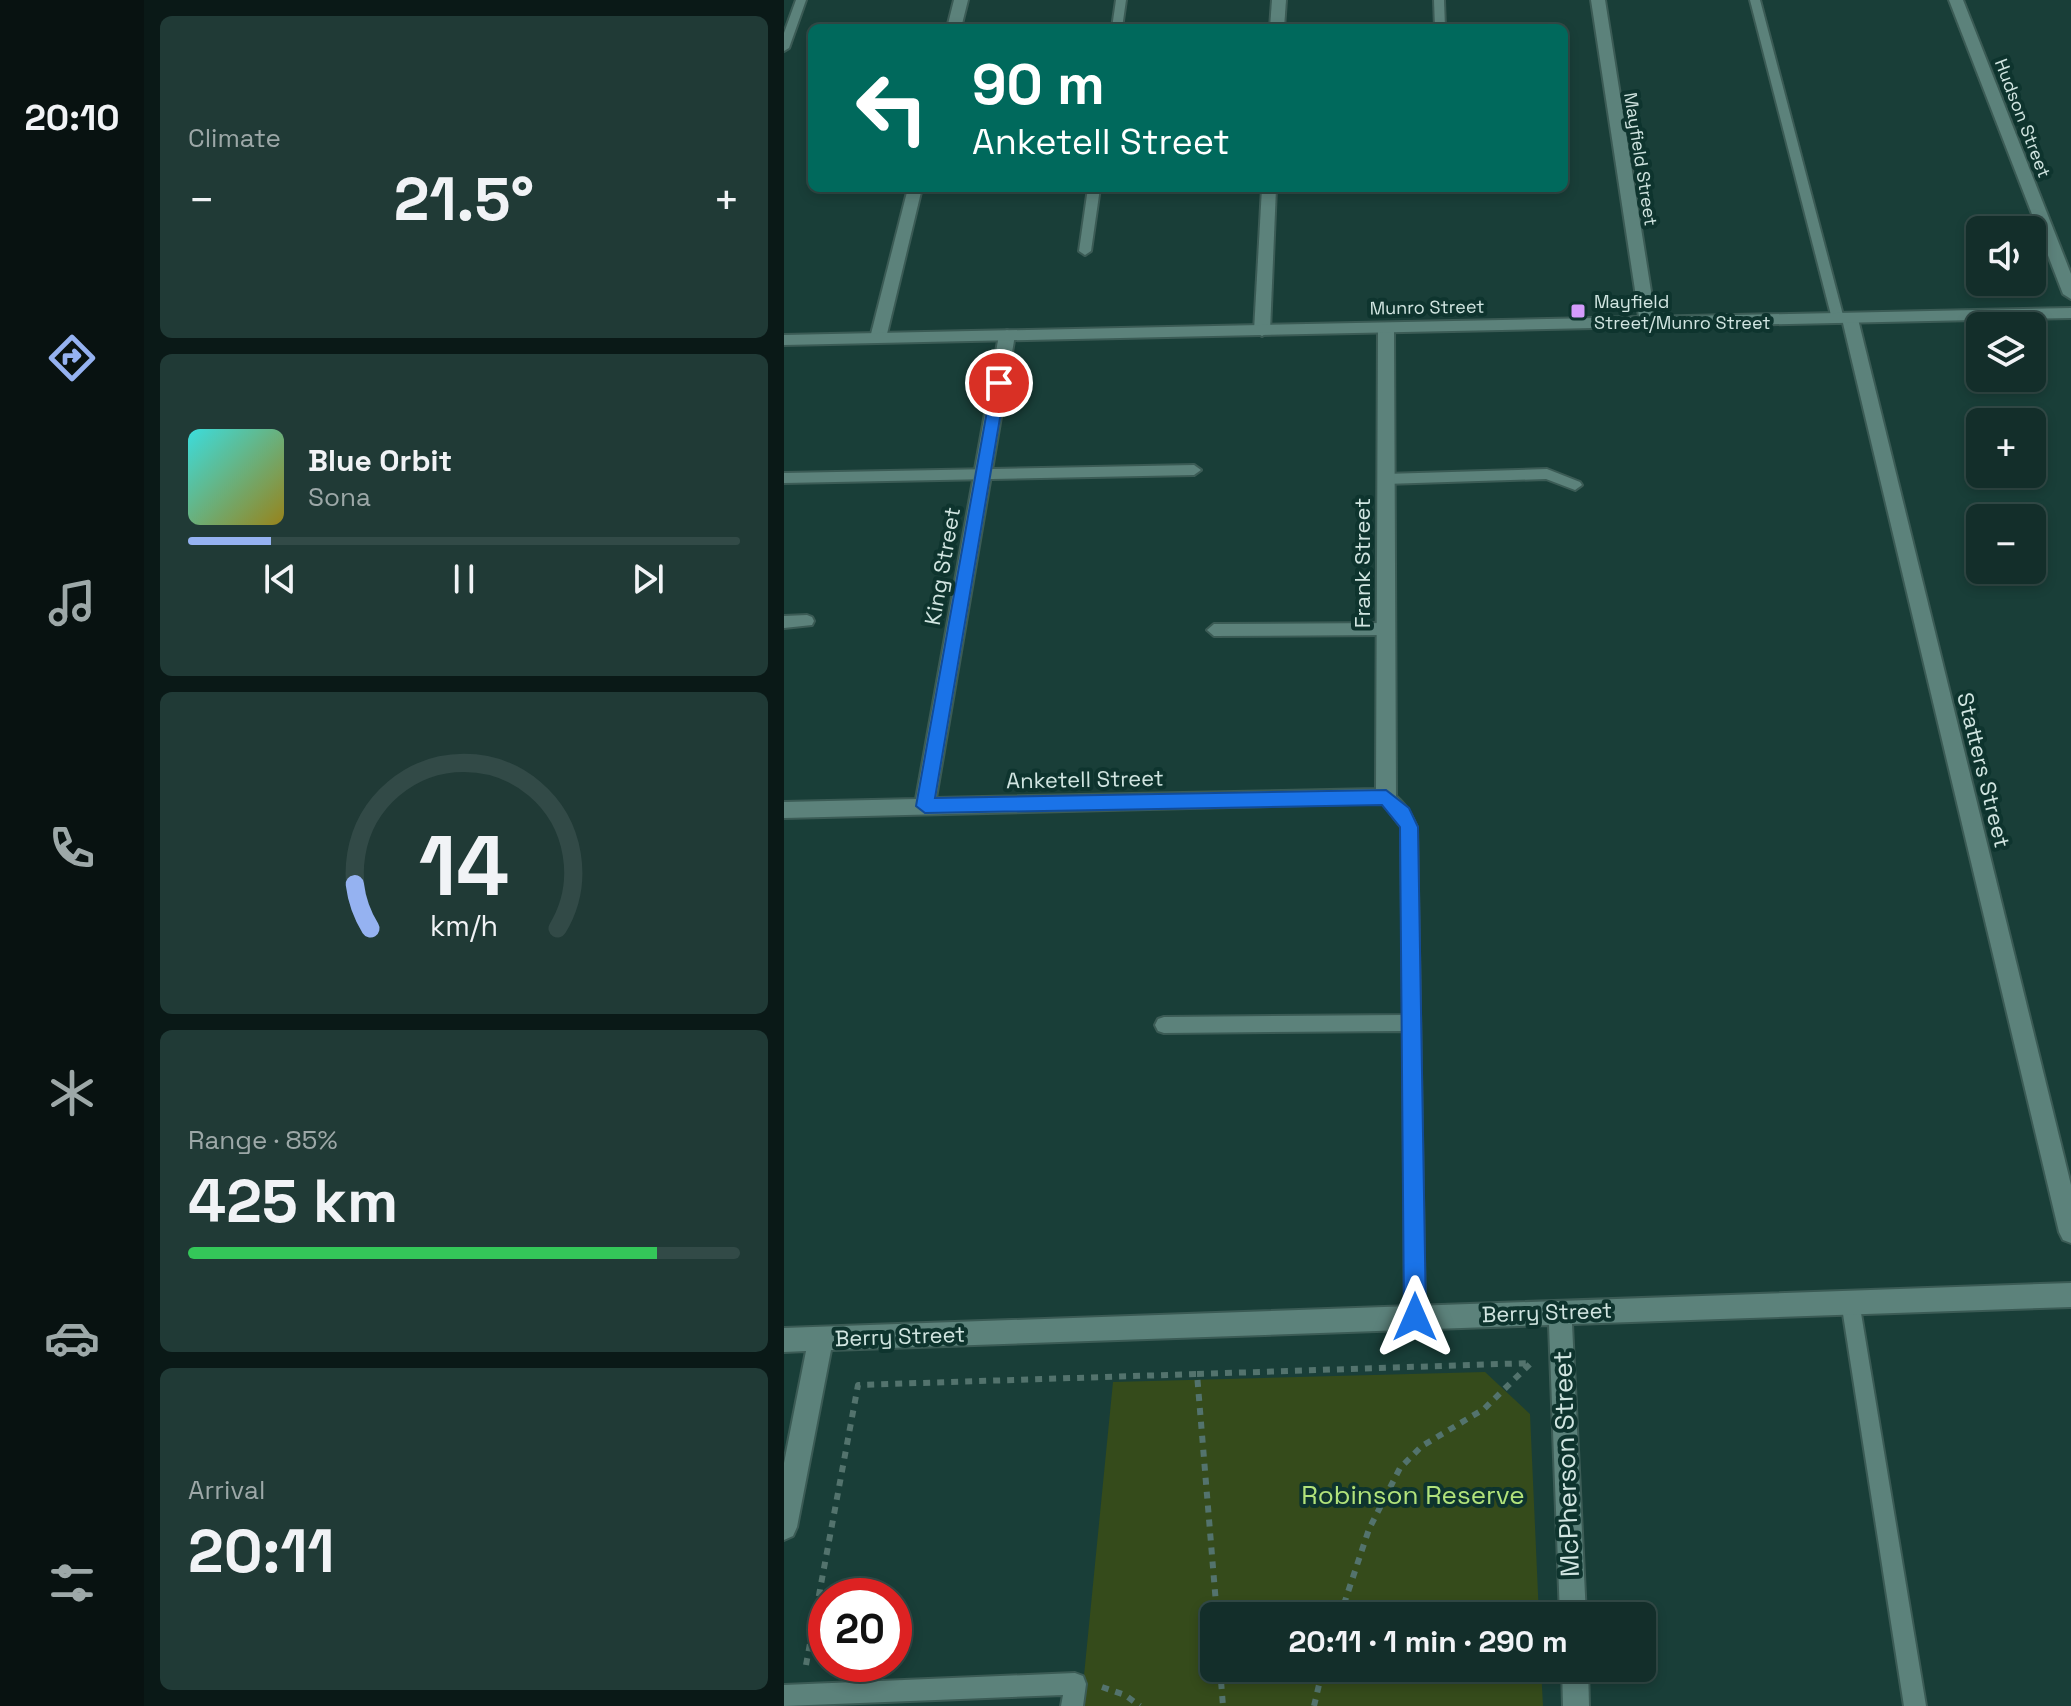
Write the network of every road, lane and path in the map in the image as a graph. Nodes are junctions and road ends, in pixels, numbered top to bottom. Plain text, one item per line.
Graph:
1 (801, 0) edge
2 (961, 0) edge
3 (1121, 0) edge
4 (1279, 0) edge
5 (1439, 0) edge
6 (1598, 0) edge
7 (1755, 0) edge
8 (1956, 0) edge
9 (955, 24) edge
10 (1118, 24) edge
11 (1277, 24) edge
12 (1440, 24) edge
13 (784, 48) edge
14 (914, 192) edge
15 (1093, 192) edge
16 (1269, 192) edge
17 (2039, 216) edge
18 (2046, 228) edge
19 (2046, 234) edge
20 (1085, 251) dead end
21 (2071, 256) edge
22 (2071, 294) edge
23 (2071, 313) edge
24 (1844, 319) junction
25 (1648, 323) junction
26 (1386, 328) junction
27 (1262, 331) junction
28 (1007, 335) junction
29 (878, 338) junction
30 (784, 340) edge
31 (1194, 470) dead end
32 (983, 475) junction
33 (784, 478) edge
34 (1385, 479) junction
35 (1575, 485) dead end
36 (807, 621) dead end
37 (784, 622) edge
38 (1386, 629) junction
39 (1214, 630) dead end
40 (1386, 797) junction
41 (925, 806) junction
42 (784, 810) edge
43 (1413, 1023) junction
44 (1164, 1025) dead end
45 (2071, 1232) edge
46 (2071, 1295) edge
47 (1850, 1301) junction
48 (1560, 1312) junction
49 (1415, 1317) junction
50 (821, 1338) junction
51 (784, 1340) edge
52 (1197, 1374) junction
53 (784, 1527) edge
54 (1216, 1602) edge
55 (1345, 1602) edge
56 (1572, 1602) edge
57 (1221, 1682) edge
58 (1320, 1682) edge
59 (1575, 1682) edge
60 (1074, 1695) edge
61 (792, 1696) edge
62 (1140, 1706) edge
63 (1223, 1706) edge
64 (1314, 1706) edge
65 (1576, 1706) edge
66 (1915, 1706) edge

1 - 13 lane
2 - 9 street
3 - 10 lane
4 - 11 street
5 - 12 lane
6 - 25 street, Mayfield Street
7 - 24 lane
8 - 17 street, Hudson Street
14 - 29 street
15 - 20 lane
16 - 27 street
18 - 21 street
19 - 22 street, Hudson Street
23 - 24 street, Munro Street
24 - 25 street, Munro Street
24 - 45 street, Statters Street
25 - 26 street, Munro Street
26 - 27 street, Munro Street
26 - 34 street, Frank Street
27 - 28 street, Munro Street
28 - 29 street, Munro Street
28 - 32 street, King Street
29 - 30 street, Munro Street
31 - 32 lane
32 - 33 lane
32 - 41 street, King Street
34 - 35 lane
34 - 38 street, Frank Street
36 - 37 lane
38 - 39 lane
38 - 40 street, Frank Street
40 - 41 street, Anketell Street
40 - 43 lane
41 - 42 street, Anketell Street
43 - 44 lane
43 - 49 lane
46 - 47 street, Berry Street
47 - 48 street, Berry Street
47 - 66 lane
48 - 49 street, Berry Street
48 - 56 street, McPherson Street
49 - 50 street, Berry Street
50 - 51 street, Berry Street
50 - 53 street
52 - 54 path
52 - 55 path
52 - 61 path
57 - 63 path
58 - 64 path
59 - 65 street
60 - 61 lane
60 - 62 path

